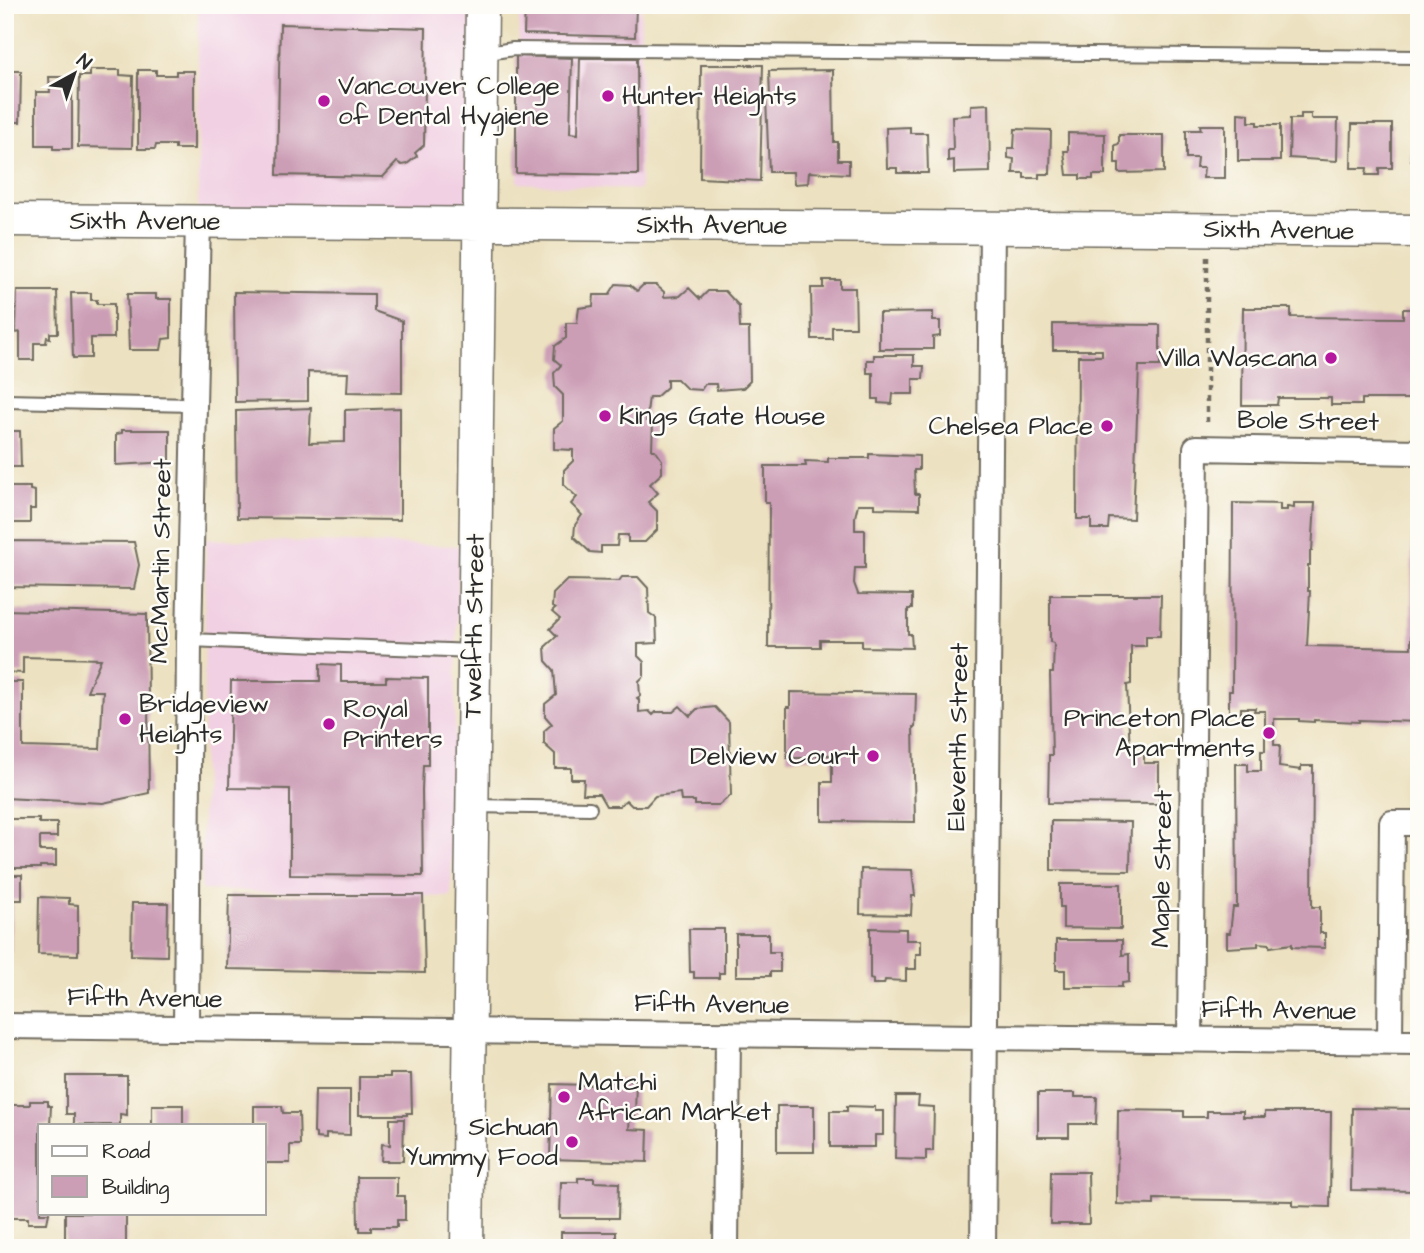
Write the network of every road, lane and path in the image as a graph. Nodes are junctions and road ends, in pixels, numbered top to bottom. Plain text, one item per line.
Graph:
1 (482, 5) edge
2 (482, 54) junction
3 (1419, 57) edge
4 (5, 220) edge
5 (198, 220) junction
6 (479, 223) junction
7 (992, 226) junction
8 (1419, 231) edge
9 (1207, 257) dead end
10 (5, 401) edge
11 (194, 405) junction
12 (1202, 449) junction
13 (1419, 452) edge
14 (188, 640) junction
15 (474, 652) junction
16 (472, 806) junction
17 (590, 808) dead end
18 (1419, 822) edge
19 (5, 1026) edge
20 (186, 1028) junction
21 (469, 1031) junction
22 (728, 1034) junction
23 (985, 1037) junction
24 (1190, 1039) junction
25 (1390, 1041) junction
26 (1419, 1042) edge
27 (467, 1248) edge
28 (726, 1248) edge
29 (982, 1248) edge

1 - 2 street, Twelfth Street
2 - 3 lane
2 - 6 street, Twelfth Street
4 - 5 street, Sixth Avenue
5 - 6 street, Sixth Avenue
5 - 11 street, McMartin Street
6 - 7 street, Sixth Avenue
6 - 15 street, Twelfth Street
7 - 8 street, Sixth Avenue
7 - 23 street, Eleventh Street
9 - 12 path
10 - 11 lane
11 - 14 street, McMartin Street
12 - 13 street, Bole Street
12 - 24 street, Maple Street
14 - 15 lane
14 - 20 street, McMartin Street
15 - 16 street, Twelfth Street
16 - 17 lane
16 - 21 street, Twelfth Street
18 - 25 street
19 - 20 street, Fifth Avenue
20 - 21 street, Fifth Avenue
21 - 22 street, Fifth Avenue
21 - 27 street, Twelfth Street
22 - 23 street, Fifth Avenue
22 - 28 street
23 - 24 street, Fifth Avenue
23 - 29 street, Eleventh Street
24 - 25 street, Fifth Avenue
25 - 26 street, Fifth Avenue

